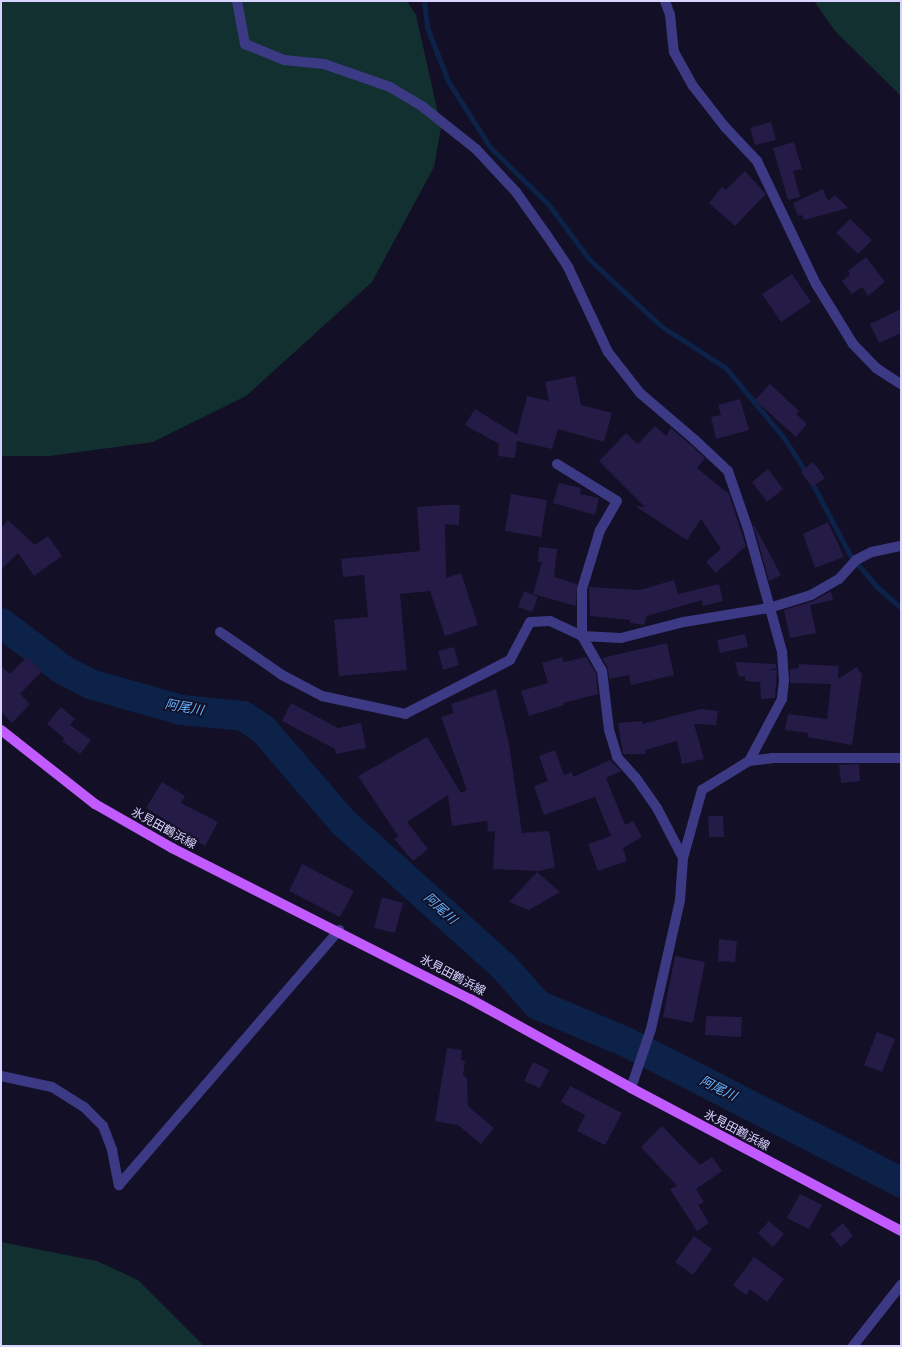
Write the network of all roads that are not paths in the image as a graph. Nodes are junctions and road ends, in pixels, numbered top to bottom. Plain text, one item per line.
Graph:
1 (237, 1) edge
2 (665, 1) edge
3 (901, 384) edge
4 (557, 464) dead end
5 (901, 546) edge
6 (769, 608) junction
7 (220, 632) dead end
8 (582, 636) junction
9 (1, 730) edge
10 (901, 758) edge
11 (750, 761) junction
12 (684, 858) junction
13 (339, 930) junction
14 (1, 1076) edge
15 (631, 1088) junction
16 (901, 1231) edge
17 (901, 1285) edge
18 (852, 1346) edge

1 - 6 street
2 - 3 street
4 - 8 street
5 - 6 street
6 - 8 street
6 - 11 street
7 - 8 street
8 - 12 street
9 - 13 main road, 氷見田鶴浜線
10 - 11 street
11 - 12 street
12 - 15 street
13 - 14 street
13 - 15 main road, 氷見田鶴浜線
15 - 16 main road, 氷見田鶴浜線
17 - 18 street

